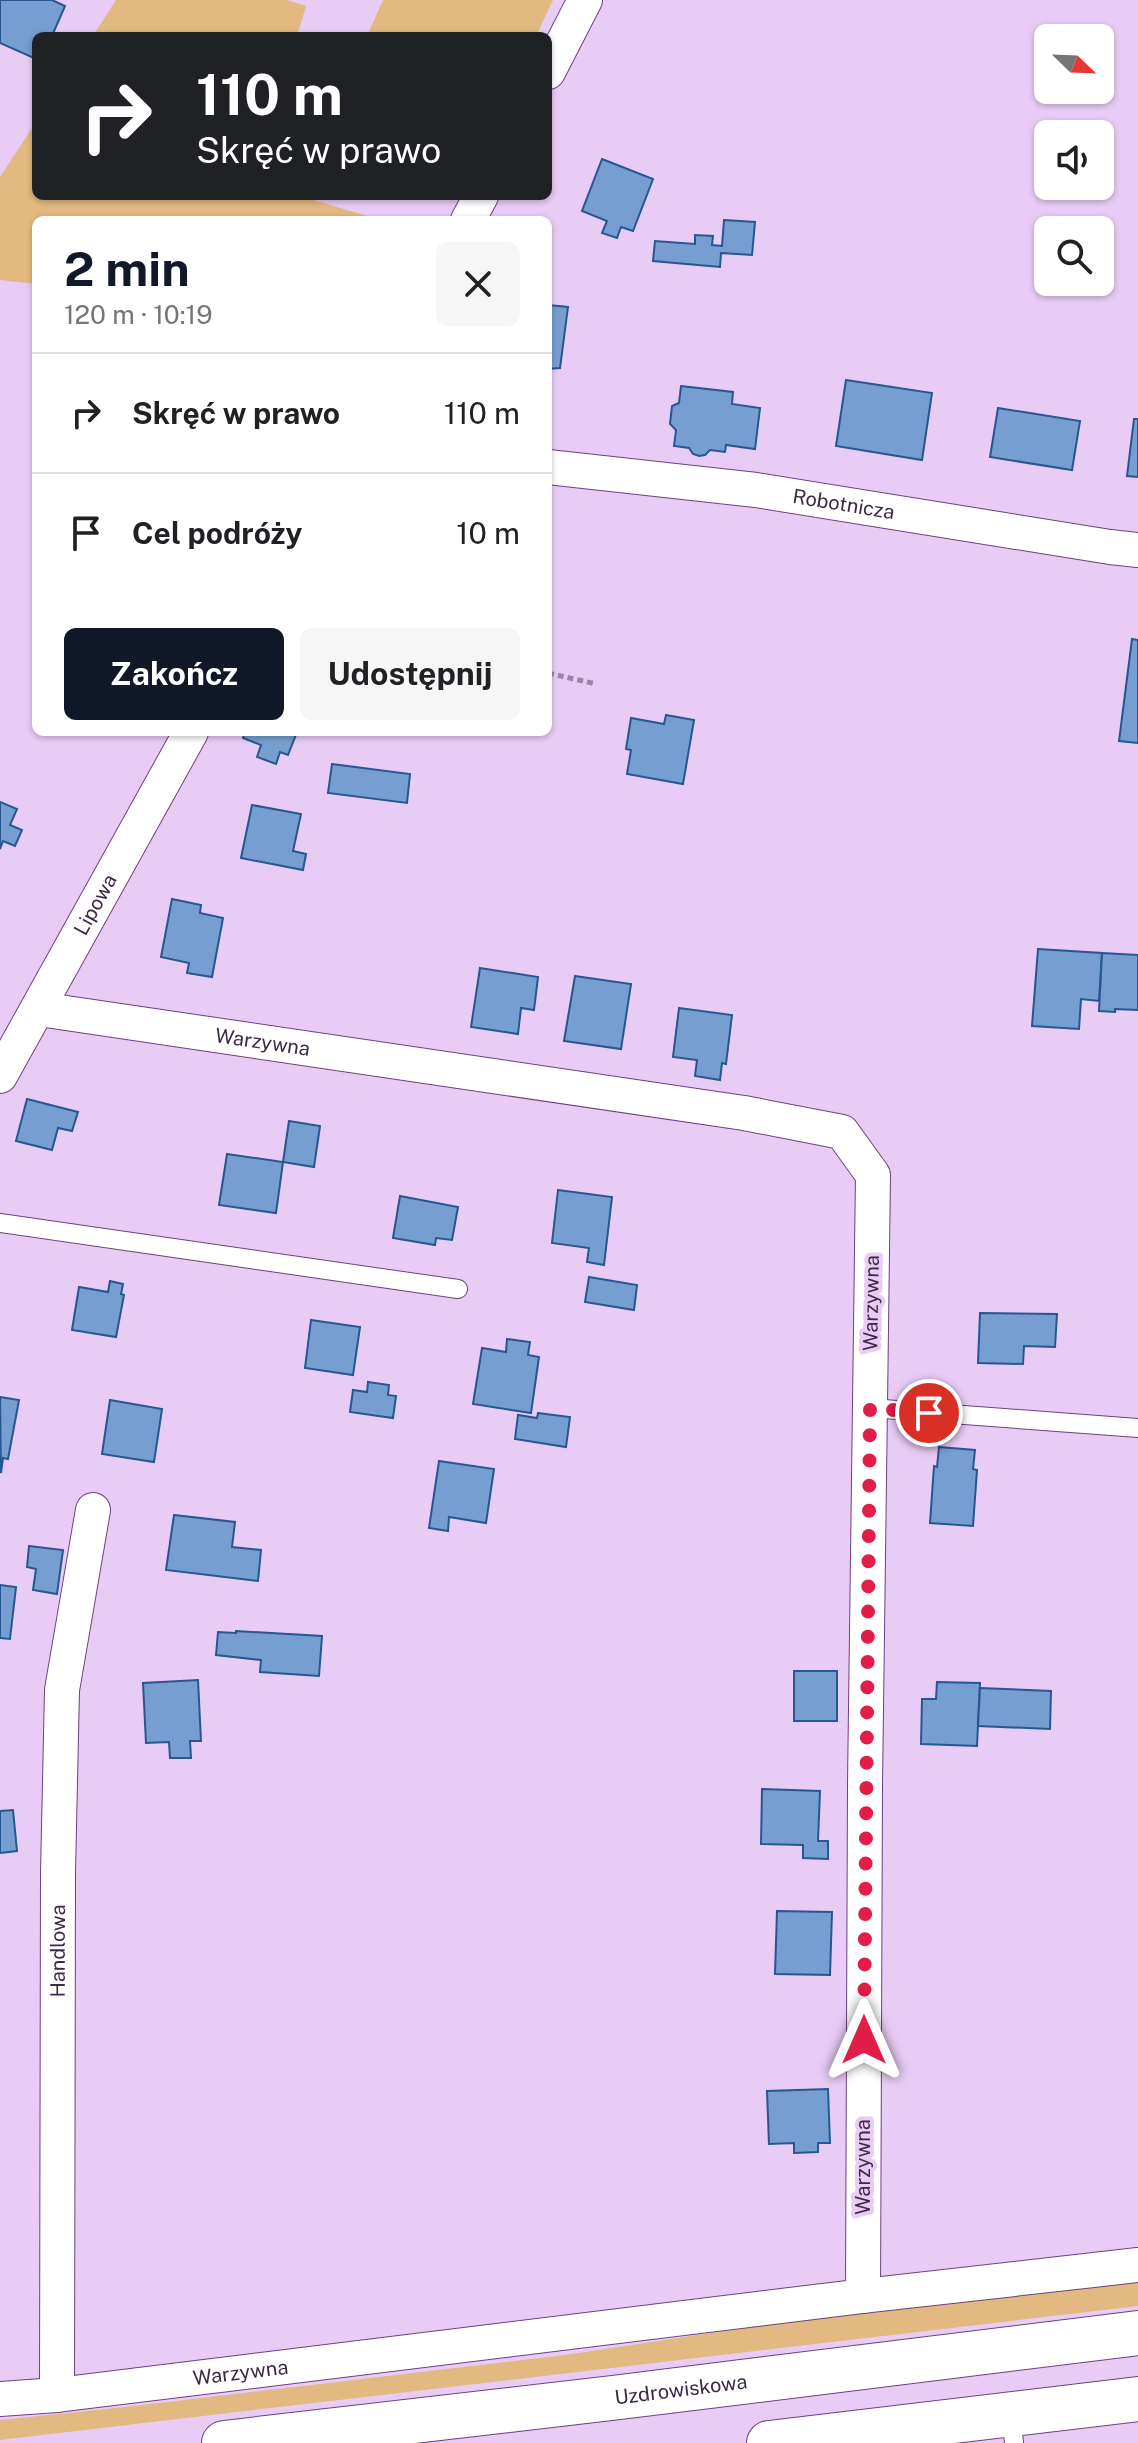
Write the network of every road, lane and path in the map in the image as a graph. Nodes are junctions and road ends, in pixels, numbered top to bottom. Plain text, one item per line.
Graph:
1 (585, 0) edge
2 (552, 64) edge
3 (552, 467) edge
4 (1138, 550) edge
5 (552, 674) edge
6 (596, 684) dead end
7 (189, 736) edge
8 (39, 1009) junction
9 (0, 1076) edge
10 (0, 1223) edge
11 (458, 1289) dead end
12 (870, 1408) junction
13 (1138, 1428) edge
14 (93, 1510) dead end
15 (1138, 2265) edge
16 (863, 2296) junction
17 (1138, 2333) edge
18 (57, 2395) junction
19 (0, 2399) edge
20 (1138, 2399) edge
21 (1013, 2429) edge
22 (224, 2443) edge
23 (769, 2443) edge

1 - 2 street
3 - 4 street, Robotnicza
5 - 6 path
7 - 8 street, Lipowa
8 - 9 street, Lipowa
8 - 12 street, Warzywna
10 - 11 lane
12 - 13 lane
12 - 16 street, Warzywna
14 - 18 street, Handlowa
15 - 16 street, Warzywna
16 - 18 street, Warzywna
17 - 22 main road, Uzdrowiskowa
18 - 19 street, Warzywna
20 - 21 main road
21 - 23 main road

